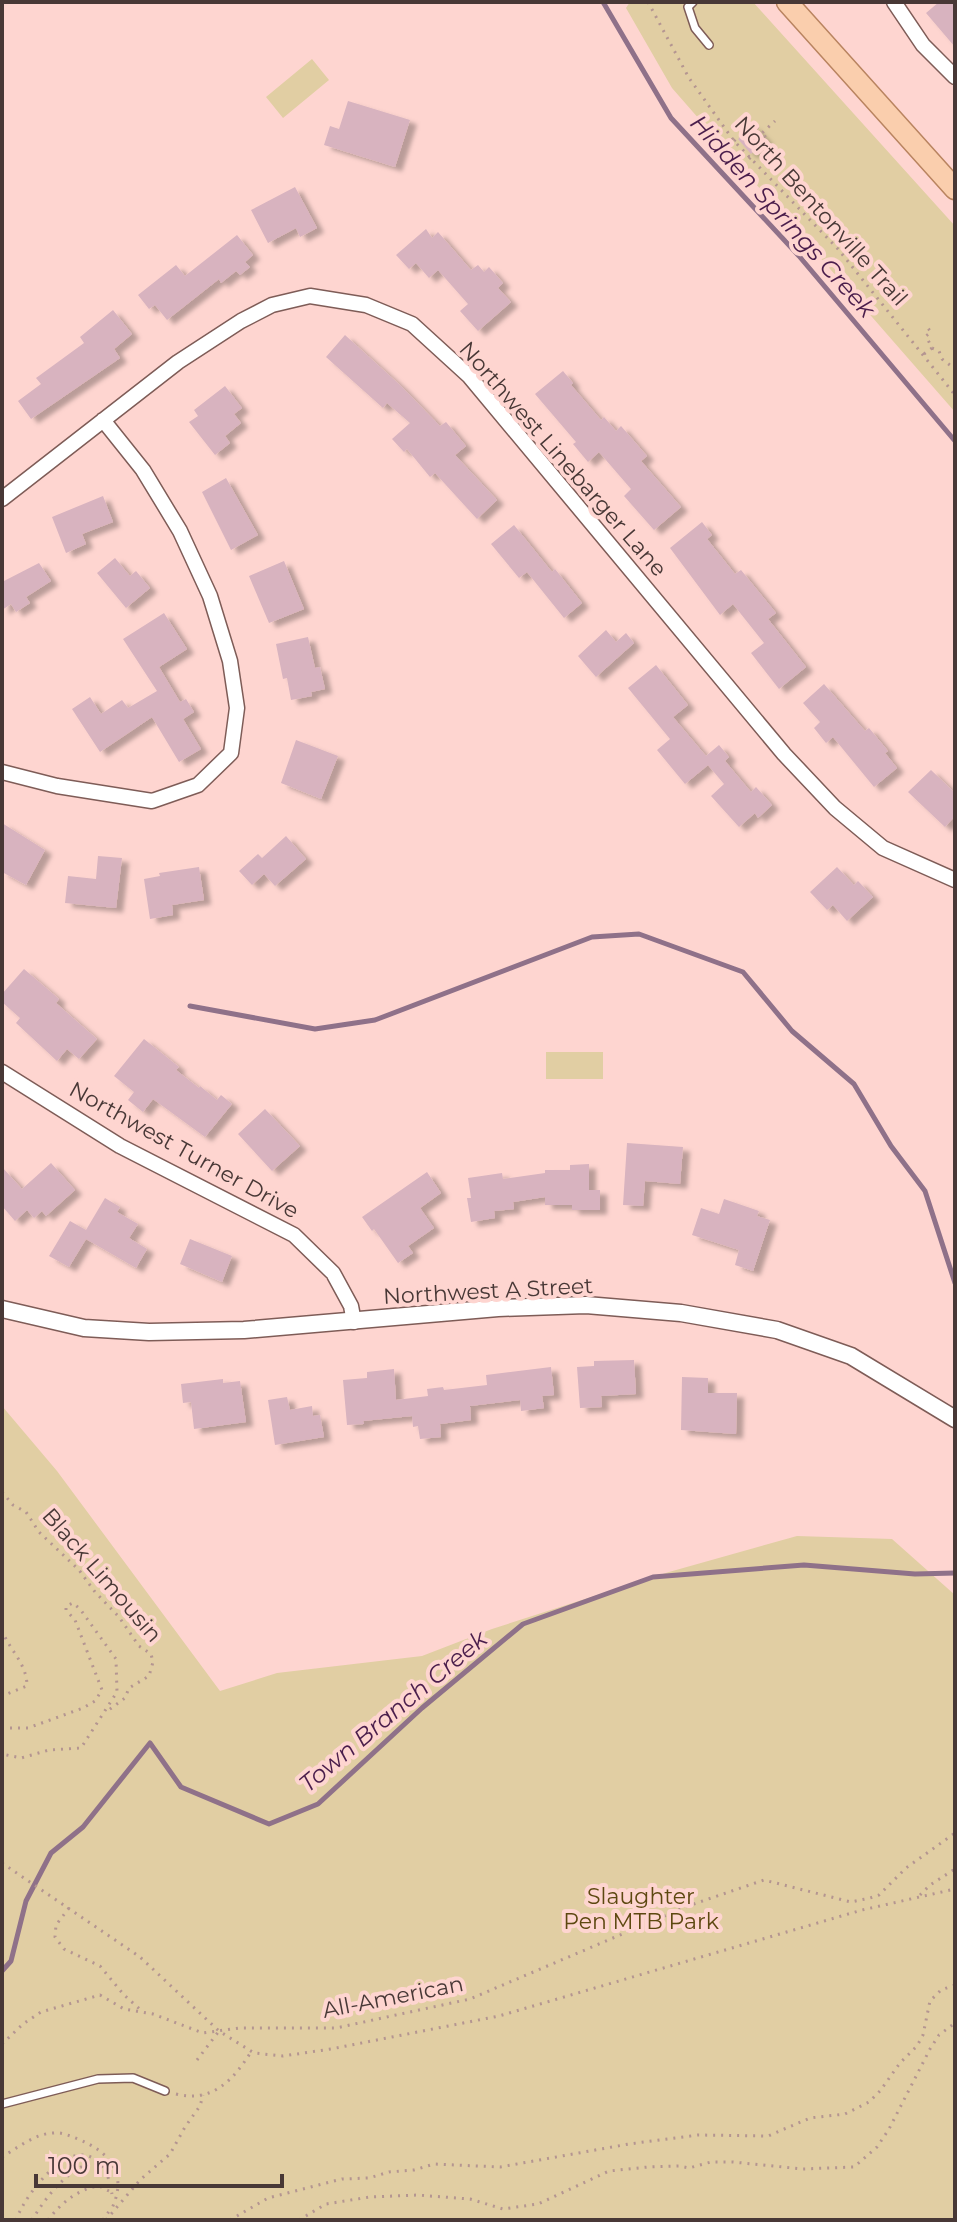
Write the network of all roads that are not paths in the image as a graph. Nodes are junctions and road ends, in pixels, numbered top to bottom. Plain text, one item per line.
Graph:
1 (693, 2) edge
2 (787, 2) edge
3 (894, 2) edge
4 (709, 45) dead end
5 (955, 77) edge
6 (955, 189) edge
7 (103, 420) junction
8 (2, 499) edge
9 (2, 772) edge
10 (955, 880) edge
11 (2, 1072) edge
12 (2, 1309) edge
13 (354, 1322) junction
14 (955, 1419) edge
15 (165, 2091) road end
16 (2, 2104) edge

1 - 4 lane
2 - 6 main road
3 - 5 street
7 - 8 street, Northwest Linebarger Lane
7 - 9 street
7 - 10 street, Northwest Linebarger Lane
11 - 13 street, Northwest Turner Drive
12 - 13 street, Northwest A Street
13 - 14 street, Northwest A Street
15 - 16 lane

